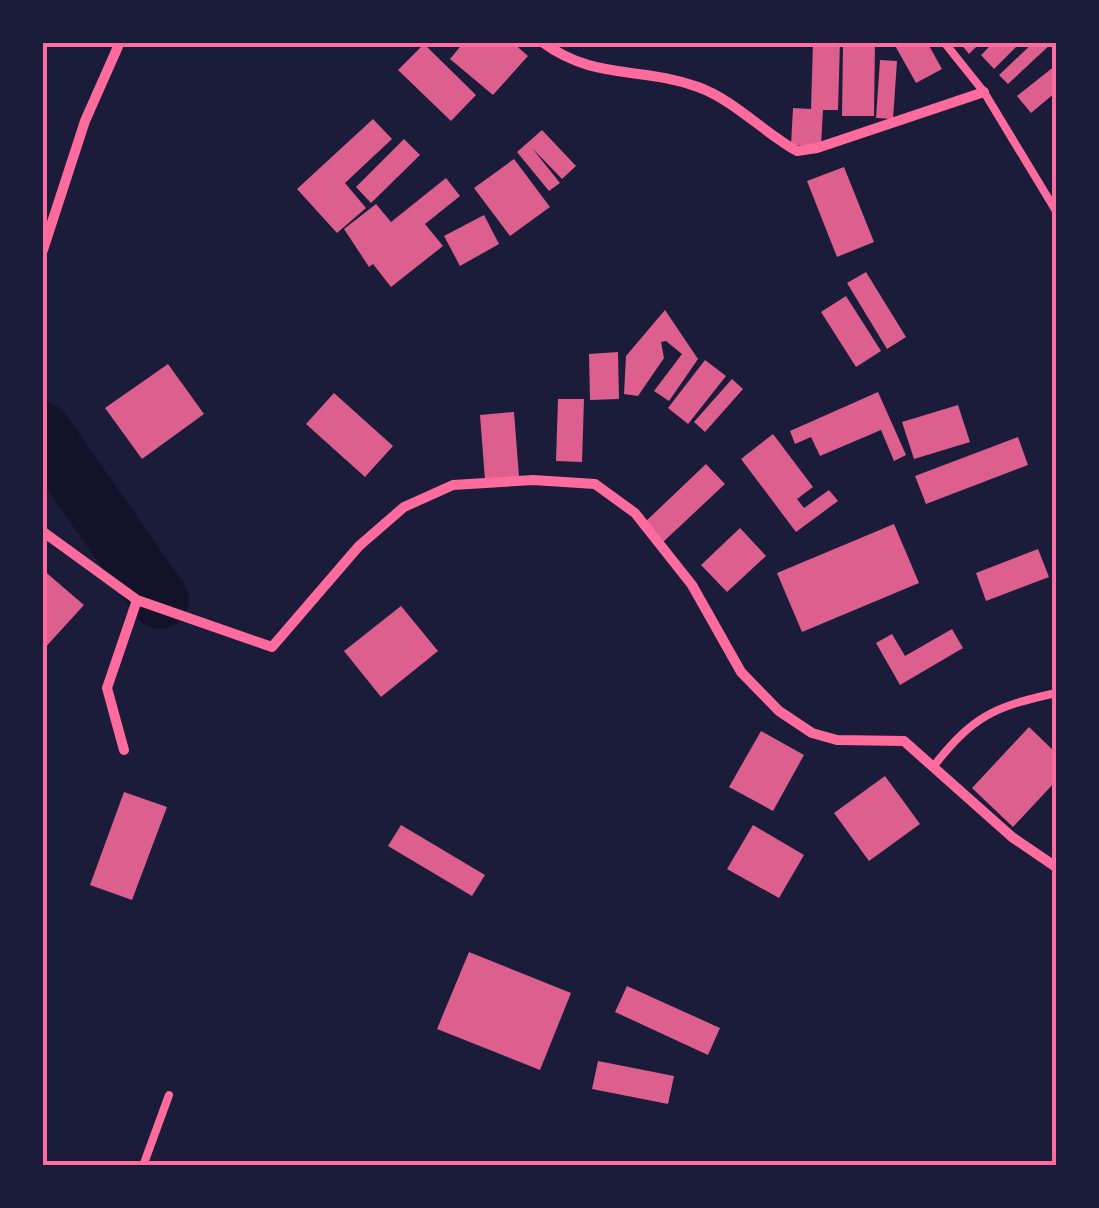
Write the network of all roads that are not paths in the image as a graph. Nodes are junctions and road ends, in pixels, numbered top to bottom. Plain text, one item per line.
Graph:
1 (120, 42) edge
2 (542, 42) edge
3 (944, 42) edge
4 (984, 92) junction
5 (1056, 211) edge
6 (43, 250) edge
7 (42, 531) edge
8 (137, 600) junction
9 (1056, 693) edge
10 (124, 750) dead end
11 (933, 767) junction
12 (1056, 867) edge
13 (169, 1095) dead end
14 (143, 1166) edge

1 - 6 street
2 - 4 street
3 - 4 lane
4 - 5 lane
7 - 8 street
8 - 10 street
8 - 11 street
9 - 11 lane
11 - 12 street
13 - 14 lane

